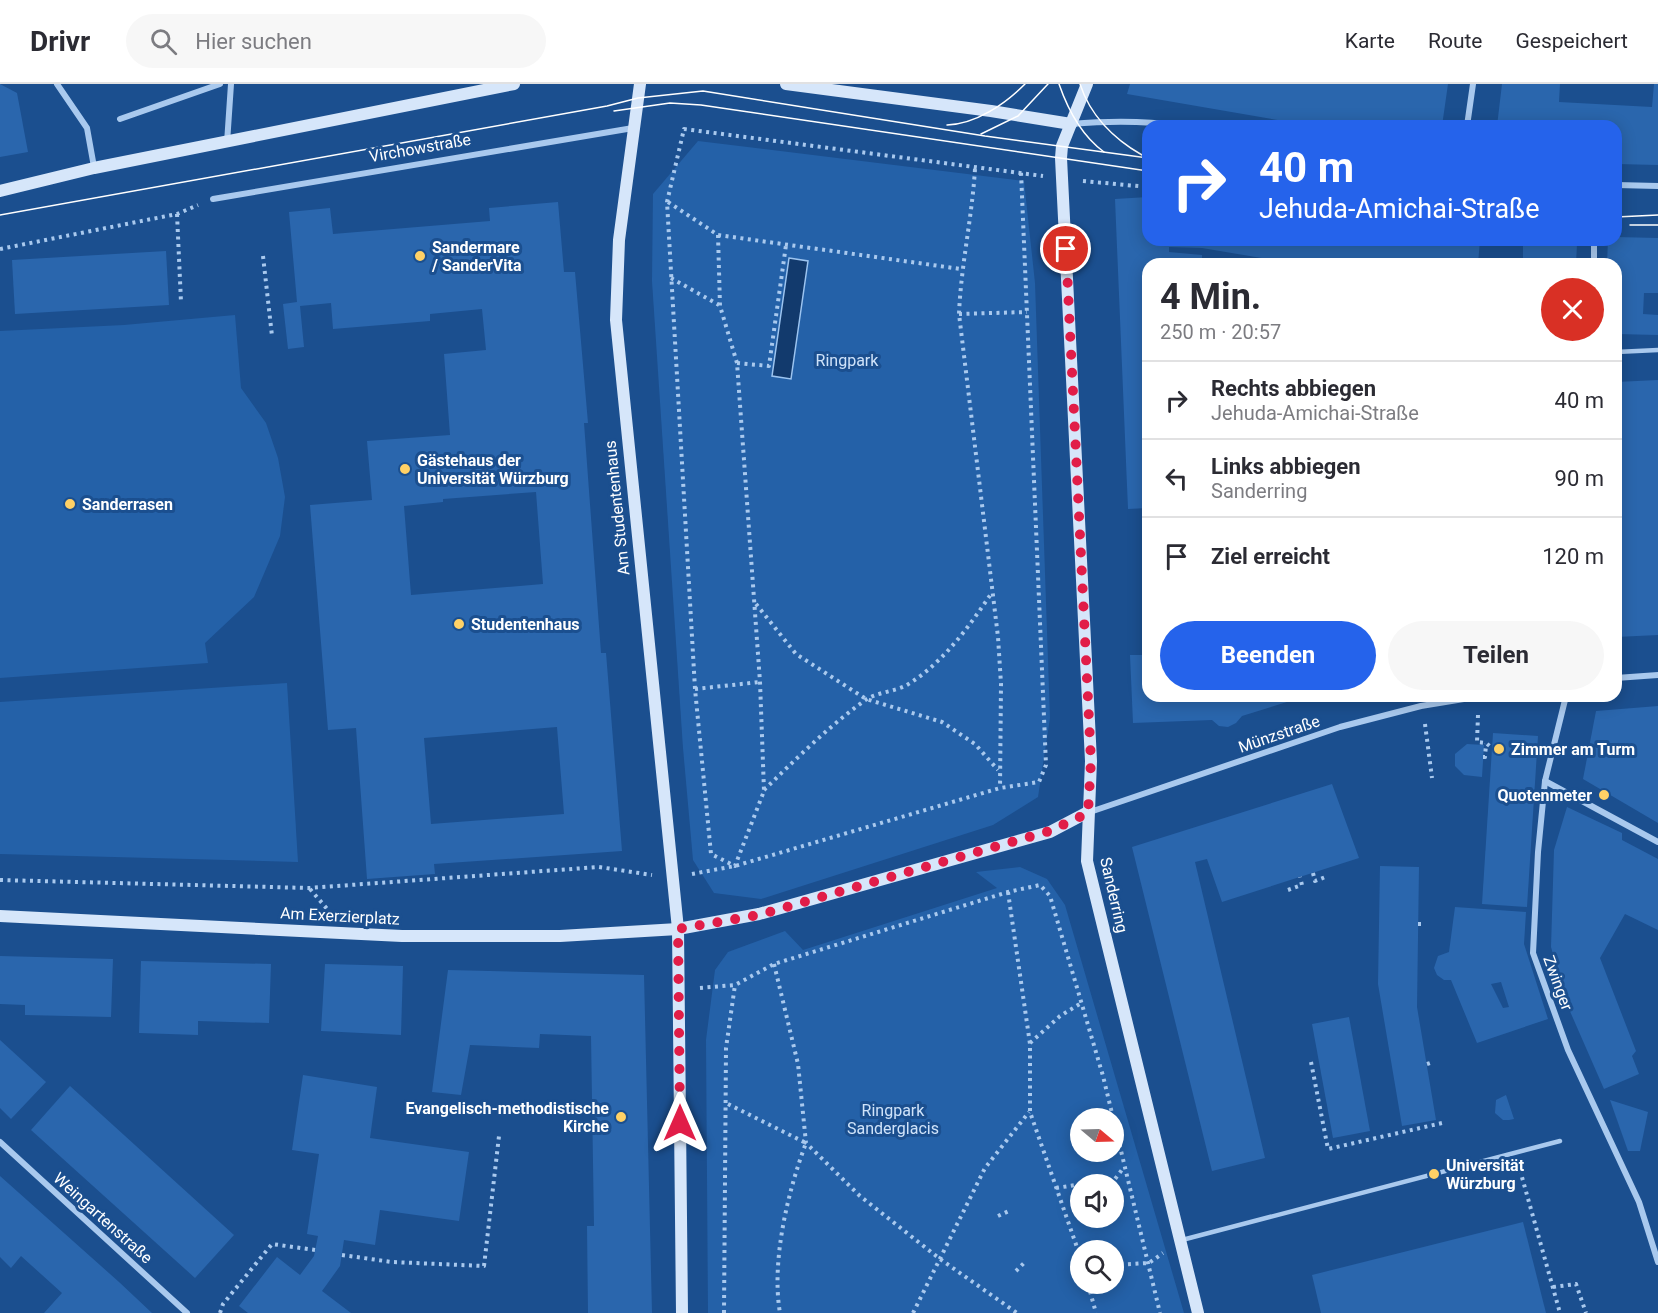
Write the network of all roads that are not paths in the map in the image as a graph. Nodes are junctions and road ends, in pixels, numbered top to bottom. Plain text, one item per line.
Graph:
1 (57, 84) edge
2 (219, 84) edge
3 (231, 84) edge
4 (514, 84) edge
5 (640, 84) edge
6 (786, 84) edge
7 (1087, 84) edge
8 (1473, 84) edge
9 (120, 119) dead end
10 (1468, 120) edge
11 (1142, 122) edge
12 (1071, 124) junction
13 (633, 128) junction
14 (227, 143) junction
15 (94, 168) junction
16 (1622, 185) edge
17 (1658, 186) edge
18 (0, 191) edge
19 (213, 199) road end
20 (1658, 350) edge
21 (1622, 352) edge
22 (1658, 675) edge
23 (1622, 678) edge
24 (1445, 702) edge
25 (1565, 702) edge
26 (1545, 781) junction
27 (1088, 813) junction
28 (1658, 842) edge
29 (0, 916) edge
30 (678, 929) junction
31 (0, 1142) edge
32 (1560, 1142) dead end
33 (1180, 1241) junction
34 (1658, 1262) edge
35 (187, 1313) edge
36 (682, 1313) edge
37 (1198, 1313) edge

1 - 15 street
2 - 9 street
3 - 14 street
4 - 14 street
5 - 13 street, Am Studentenhaus
6 - 12 street
7 - 12 street, Sanderring
8 - 10 street
11 - 12 street
12 - 27 street, Sanderring
13 - 19 street, Virchowstraße
13 - 30 street, Am Studentenhaus
14 - 15 street
15 - 18 street
16 - 17 street
20 - 21 lane
22 - 23 street
24 - 27 street, Münzstraße
25 - 26 street, Zwinger
26 - 28 street
26 - 34 street, Zwinger
27 - 30 street, Am Exerzierplatz
27 - 33 street, Sanderring
29 - 30 street, Am Exerzierplatz
30 - 36 street, Am Studentenhaus
31 - 35 street, Weingartenstraße
32 - 33 lane
33 - 37 street, Sanderring

